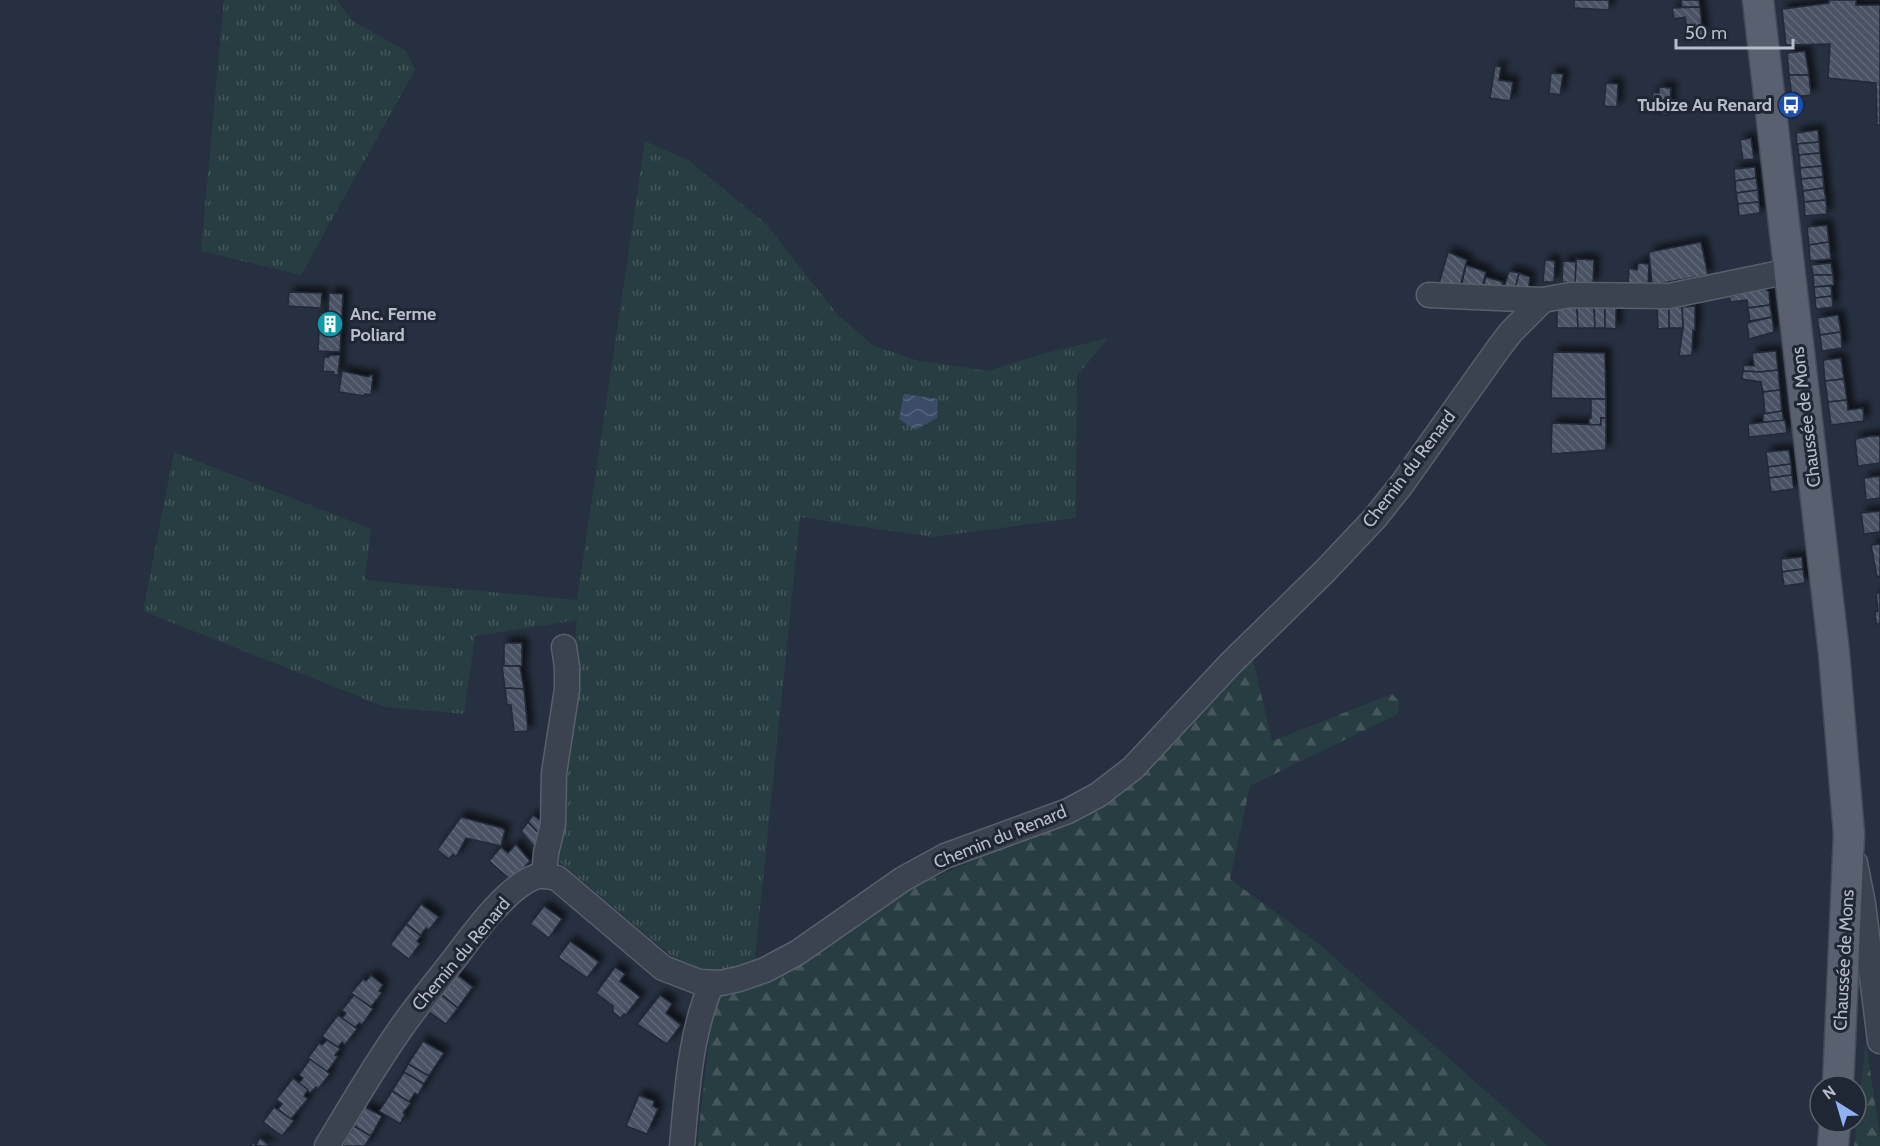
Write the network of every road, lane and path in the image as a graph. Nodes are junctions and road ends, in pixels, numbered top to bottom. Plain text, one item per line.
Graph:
1 (1758, 0) edge
2 (1790, 271) junction
3 (1429, 295) dead end
4 (1543, 300) junction
5 (564, 646) dead end
6 (1849, 834) junction
7 (544, 876) junction
8 (712, 983) junction
9 (1880, 1041) edge
10 (1839, 1074) edge
11 (327, 1146) edge
12 (682, 1146) edge

1 - 2 main road, Chaussée de Mons
2 - 4 street
2 - 6 main road, Chaussée de Mons
3 - 4 street
4 - 8 street, Chemin du Renard
5 - 7 street
6 - 9 street, Chaussée de Mons
6 - 10 main road, Chaussée de Mons
7 - 8 street, Chemin du Renard
7 - 11 street, Chemin du Renard
8 - 12 street

